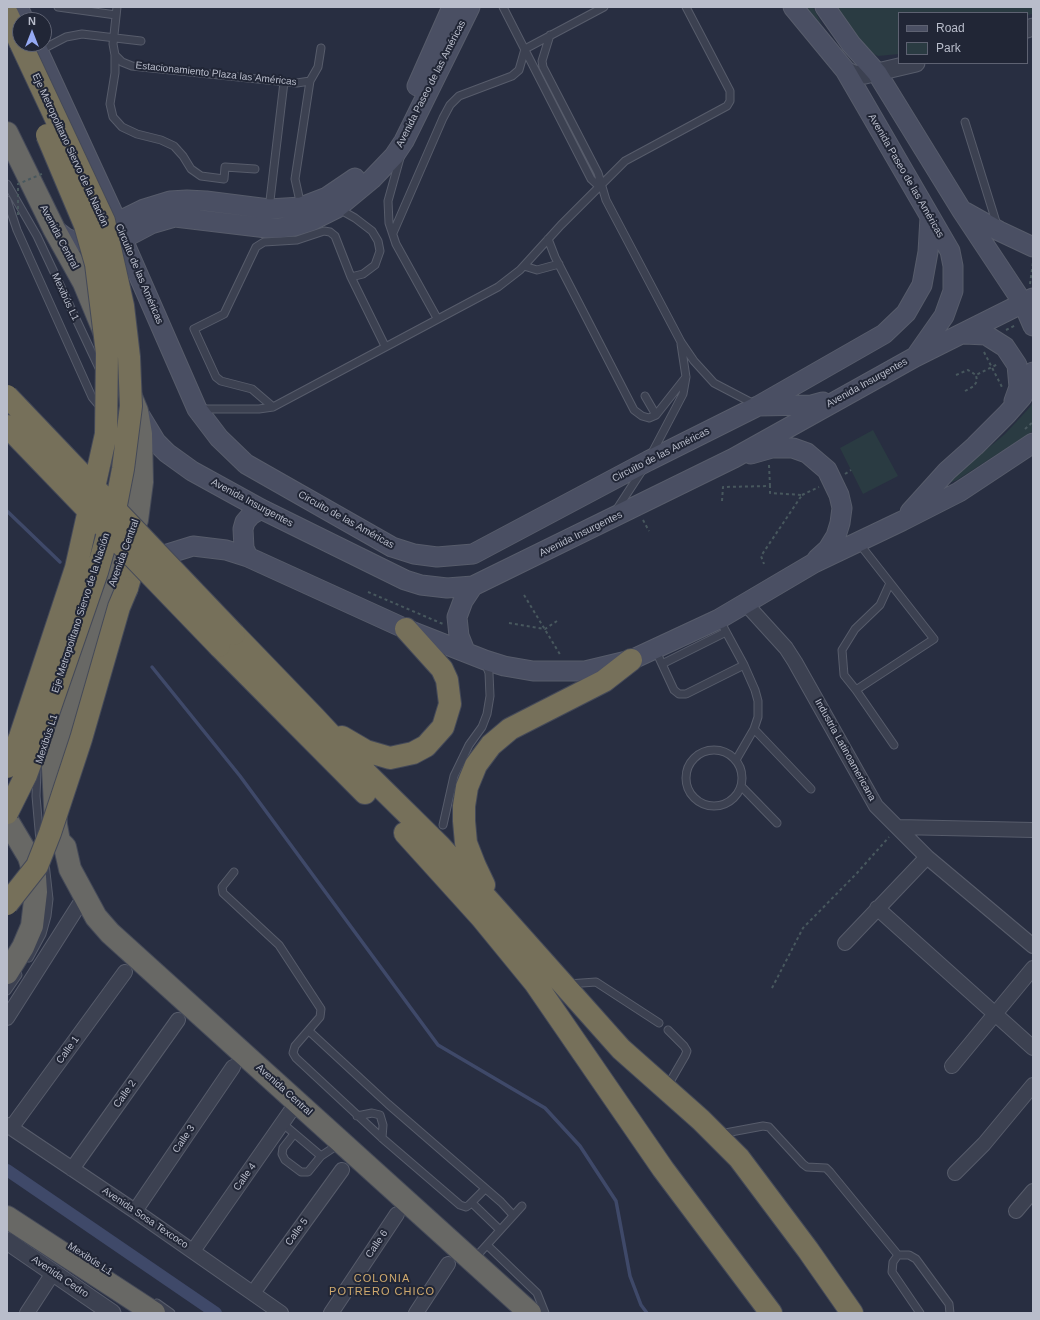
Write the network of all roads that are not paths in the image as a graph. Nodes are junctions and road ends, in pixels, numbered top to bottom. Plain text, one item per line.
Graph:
1 (58, 7) edge
2 (117, 7) edge
3 (452, 7) edge
4 (470, 7) edge
5 (503, 7) edge
6 (604, 7) edge
7 (686, 7) edge
8 (793, 7) edge
9 (825, 7) edge
10 (116, 15) junction
11 (550, 35) junction
12 (114, 38) junction
13 (52, 40) edge
14 (141, 41) dead end
15 (7, 46) edge
16 (321, 48) dead end
17 (525, 49) junction
18 (32, 52) edge
19 (32, 52) edge
20 (115, 55) junction
21 (912, 64) edge
22 (845, 70) junction
23 (877, 73) junction
24 (310, 81) junction
25 (284, 82) junction
26 (965, 122) dead end
27 (7, 133) edge
28 (404, 141) junction
29 (255, 170) dead end
30 (7, 184) edge
31 (601, 187) junction
32 (7, 200) edge
33 (337, 208) junction
34 (962, 211) junction
35 (306, 214) junction
36 (930, 217) junction
37 (268, 219) junction
38 (54, 229) junction
39 (120, 231) junction
40 (999, 231) junction
41 (393, 233) junction
42 (548, 239) junction
43 (1033, 250) edge
44 (559, 264) junction
45 (524, 266) junction
46 (351, 277) junction
47 (84, 283) junction
48 (1029, 295) edge
49 (437, 318) junction
50 (1033, 326) edge
51 (964, 334) junction
52 (681, 342) junction
53 (385, 346) junction
54 (915, 357) junction
55 (1033, 372) edge
56 (686, 377) junction
57 (7, 396) edge
58 (645, 396) dead end
59 (843, 396) junction
60 (1009, 400) junction
61 (758, 406) junction
62 (273, 407) junction
63 (197, 409) junction
64 (137, 411) junction
65 (108, 414) junction
66 (656, 415) junction
67 (7, 426) edge
68 (114, 436) dead end
69 (1033, 443) edge
70 (117, 450) dead end
71 (734, 458) junction
72 (648, 461) junction
73 (262, 509) junction
74 (611, 519) junction
75 (902, 521) junction
76 (858, 542) junction
77 (128, 546) junction
78 (248, 557) junction
79 (814, 563) junction
80 (137, 575) junction
81 (890, 583) junction
82 (473, 586) junction
83 (746, 604) junction
84 (722, 625) junction
85 (406, 629) junction
86 (227, 640) junction
87 (465, 651) junction
88 (658, 657) junction
89 (485, 660) junction
90 (631, 660) junction
91 (744, 665) junction
92 (856, 690) junction
93 (315, 718) junction
94 (754, 729) junction
95 (894, 746) dead end
96 (736, 760) junction
97 (7, 767) edge
98 (741, 786) junction
99 (811, 789) dead end
100 (7, 813) edge
101 (7, 820) edge
102 (777, 823) dead end
103 (443, 825) dead end
104 (898, 827) junction
105 (1033, 830) edge
106 (65, 847) junction
107 (927, 856) junction
108 (234, 872) dead end
109 (84, 897) junction
110 (7, 904) edge
111 (878, 908) junction
112 (498, 910) junction
113 (845, 943) dead end
114 (1033, 946) edge
115 (1033, 968) edge
116 (17, 970) edge
117 (125, 972) dead end
118 (563, 985) junction
119 (7, 992) edge
120 (995, 1015) junction
121 (7, 1018) edge
122 (178, 1020) dead end
123 (659, 1024) dead end
124 (668, 1030) dead end
125 (309, 1031) junction
126 (1033, 1048) edge
127 (952, 1066) dead end
128 (233, 1067) dead end
129 (1033, 1085) edge
130 (666, 1089) junction
131 (297, 1102) junction
132 (388, 1104) junction
133 (380, 1115) junction
134 (357, 1116) junction
135 (282, 1123) junction
136 (9, 1127) edge
137 (294, 1134) junction
138 (716, 1135) junction
139 (382, 1138) junction
140 (341, 1143) junction
141 (321, 1156) junction
142 (72, 1169) junction
143 (342, 1170) dead end
144 (956, 1173) dead end
145 (485, 1189) junction
146 (1033, 1191) edge
147 (472, 1203) junction
148 (522, 1206) dead end
149 (135, 1211) junction
150 (1016, 1211) dead end
151 (397, 1214) dead end
152 (513, 1215) junction
153 (7, 1217) edge
154 (500, 1230) junction
155 (7, 1242) edge
156 (487, 1245) junction
157 (193, 1251) junction
158 (898, 1255) junction
159 (472, 1260) junction
160 (448, 1264) dead end
161 (53, 1273) junction
162 (253, 1293) junction
163 (153, 1306) edge
164 (27, 1313) edge
165 (112, 1313) edge
166 (171, 1313) edge
167 (281, 1313) edge
168 (331, 1313) edge
169 (416, 1313) edge
170 (530, 1313) edge
171 (545, 1313) edge
172 (771, 1313) edge
173 (852, 1313) edge
174 (920, 1313) edge
175 (950, 1313) edge

1 - 10 lane
2 - 10 lane
3 - 35 main road, Avenida Paseo de las Américas
4 - 28 main road, Avenida Paseo de las Américas
5 - 17 lane
6 - 11 lane
7 - 31 lane
8 - 22 main road, Avenida Paseo de las Américas
9 - 23 main road
10 - 12 lane
11 - 17 lane
11 - 31 lane
12 - 13 lane
12 - 14 lane
12 - 20 lane
15 - 97 highway, Eje Metropolitano Siervo de la Nación, bridge
16 - 24 lane, Estacionamiento Plaza las Américas
17 - 31 lane
17 - 41 lane
18 - 39 main road, Circuito de las Américas
19 - 100 highway, Eje Metropolitano Siervo de la Nación, bridge
20 - 25 lane, Estacionamiento Plaza las Américas
20 - 29 lane
21 - 23 street
22 - 23 street
22 - 36 main road, Avenida Paseo de las Américas
23 - 34 main road
24 - 25 lane, Estacionamiento Plaza las Américas
24 - 35 lane
25 - 37 lane
26 - 40 lane
27 - 38 highway, Avenida Central
28 - 33 main road, Avenida Paseo de las Américas
28 - 41 lane
30 - 65 lane, Mexibús L1
31 - 42 lane
31 - 52 lane
32 - 65 lane, Mexibús L1
33 - 35 main road, Avenida Paseo de las Américas
33 - 46 lane
34 - 40 main road
34 - 48 main road
35 - 37 main road, Avenida Paseo de las Américas
36 - 54 main road, Avenida Paseo de las Américas
36 - 61 main road, Circuito de las Américas
37 - 39 main road, Avenida Paseo de las Américas
38 - 39 main road, Avenida Paseo de las Américas
38 - 47 highway, Avenida Central
39 - 47 main road, Avenida Paseo de las Américas
39 - 63 main road, Circuito de las Américas
40 - 43 main road
41 - 49 lane
42 - 44 lane
42 - 45 lane
44 - 45 lane
44 - 66 lane
45 - 49 lane
46 - 53 lane
46 - 62 lane
47 - 64 highway, Avenida Central
48 - 50 main road
48 - 51 main road, Avenida Insurgentes
49 - 53 lane
51 - 54 main road, Avenida Insurgentes
51 - 60 main road
52 - 56 lane
52 - 61 lane
53 - 62 lane
54 - 59 main road, Avenida Insurgentes
55 - 60 main road
56 - 66 lane
56 - 72 lane
57 - 86 highway, bridge
58 - 66 lane
59 - 61 main road
59 - 71 main road, Avenida Insurgentes
60 - 75 main road
61 - 72 main road, Circuito de las Américas
62 - 63 lane
63 - 72 main road, Circuito de las Américas
64 - 73 main road, Avenida Insurgentes
64 - 77 highway, Avenida Central
65 - 68 lane, Mexibús L1
67 - 86 highway, bridge
69 - 75 main road
70 - 116 lane, Mexibús L1
71 - 74 main road, Avenida Insurgentes
71 - 79 main road
72 - 74 lane
73 - 78 main road
73 - 82 main road, Avenida Insurgentes
74 - 82 main road, Avenida Insurgentes
75 - 76 main road
76 - 79 main road
76 - 81 lane
77 - 80 highway
77 - 106 highway, Avenida Central
78 - 80 main road
78 - 85 main road
79 - 83 main road
80 - 106 highway, Avenida Central
80 - 110 highway, bridge
81 - 92 lane
81 - 92 lane
82 - 87 main road
83 - 84 main road
83 - 104 street, Industria Latinoamericana
84 - 88 main road
84 - 91 lane
85 - 87 main road
85 - 93 highway
86 - 93 highway
86 - 172 highway
87 - 89 main road
88 - 90 main road
88 - 91 lane
89 - 90 main road
89 - 103 lane
90 - 112 highway
91 - 94 lane
92 - 95 lane
93 - 112 highway
94 - 96 lane
94 - 99 lane
96 - 98 lane
96 - 98 lane
98 - 102 lane
101 - 116 highway
104 - 105 street
104 - 107 street, Industria Latinoamericana
106 - 109 highway, Avenida Central
107 - 111 street
107 - 114 street, Industria Latinoamericana
108 - 125 lane
109 - 121 street
109 - 131 highway, Avenida Central
111 - 113 street
111 - 120 street
112 - 118 highway
115 - 120 street
116 - 119 lane, Mexibús L1
117 - 136 street, Calle 1
118 - 123 lane
118 - 130 highway
120 - 126 street
120 - 127 street
122 - 142 street, Calle 2
124 - 130 lane
125 - 132 lane
125 - 134 lane
128 - 149 street, Calle 3
129 - 144 street
130 - 138 highway
131 - 135 street, Calle 4
131 - 140 highway, Avenida Central
132 - 133 lane
132 - 145 lane
133 - 134 lane
133 - 139 lane
134 - 139 lane
135 - 137 lane
135 - 157 street, Calle 4
136 - 142 street, Avenida Sosa Texcoco
137 - 141 lane
137 - 141 lane
138 - 158 lane
138 - 173 highway
139 - 147 lane
140 - 141 lane
140 - 159 highway, Avenida Central
142 - 149 street, Avenida Sosa Texcoco
143 - 162 street, Calle 5
145 - 147 lane
145 - 152 lane
146 - 150 street
147 - 154 lane
148 - 152 lane
149 - 157 street, Avenida Sosa Texcoco
151 - 168 street, Calle 6
152 - 154 lane
153 - 163 highway
154 - 156 lane
155 - 161 street, Avenida Cedro
156 - 159 lane
156 - 171 lane
157 - 162 street, Avenida Sosa Texcoco
158 - 174 lane
158 - 175 lane
159 - 170 highway, Avenida Central
160 - 169 street
161 - 164 street
161 - 165 street, Avenida Cedro
162 - 167 street, Avenida Sosa Texcoco
163 - 166 lane

